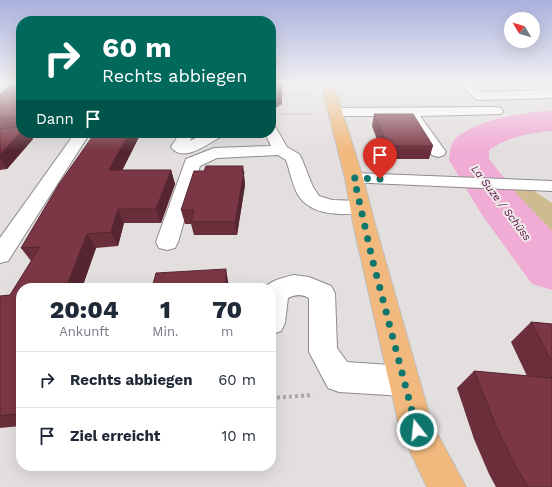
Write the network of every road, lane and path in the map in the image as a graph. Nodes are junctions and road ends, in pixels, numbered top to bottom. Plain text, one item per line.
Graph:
1 (325, 106) edge
2 (490, 106) edge
3 (411, 112) junction
4 (327, 113) junction
5 (279, 114) dead end
6 (16, 134) edge
7 (0, 135) edge
8 (80, 138) edge
9 (184, 138) edge
10 (208, 138) edge
11 (275, 138) edge
12 (281, 150) junction
13 (438, 152) dead end
14 (354, 178) junction
15 (552, 186) edge
16 (360, 207) junction
17 (167, 242) dead end
18 (0, 255) edge
19 (276, 292) edge
20 (339, 377) junction
21 (404, 381) junction
22 (276, 398) edge
23 (447, 487) edge

1 - 4 main road
2 - 3 street
3 - 4 street
3 - 13 street
4 - 5 path
4 - 14 main road
6 - 7 street
8 - 18 street
9 - 10 street
11 - 12 street
12 - 16 street
12 - 17 street
14 - 15 street
14 - 16 main road
16 - 21 main road
19 - 20 street
20 - 21 street
20 - 22 path
21 - 23 main road

